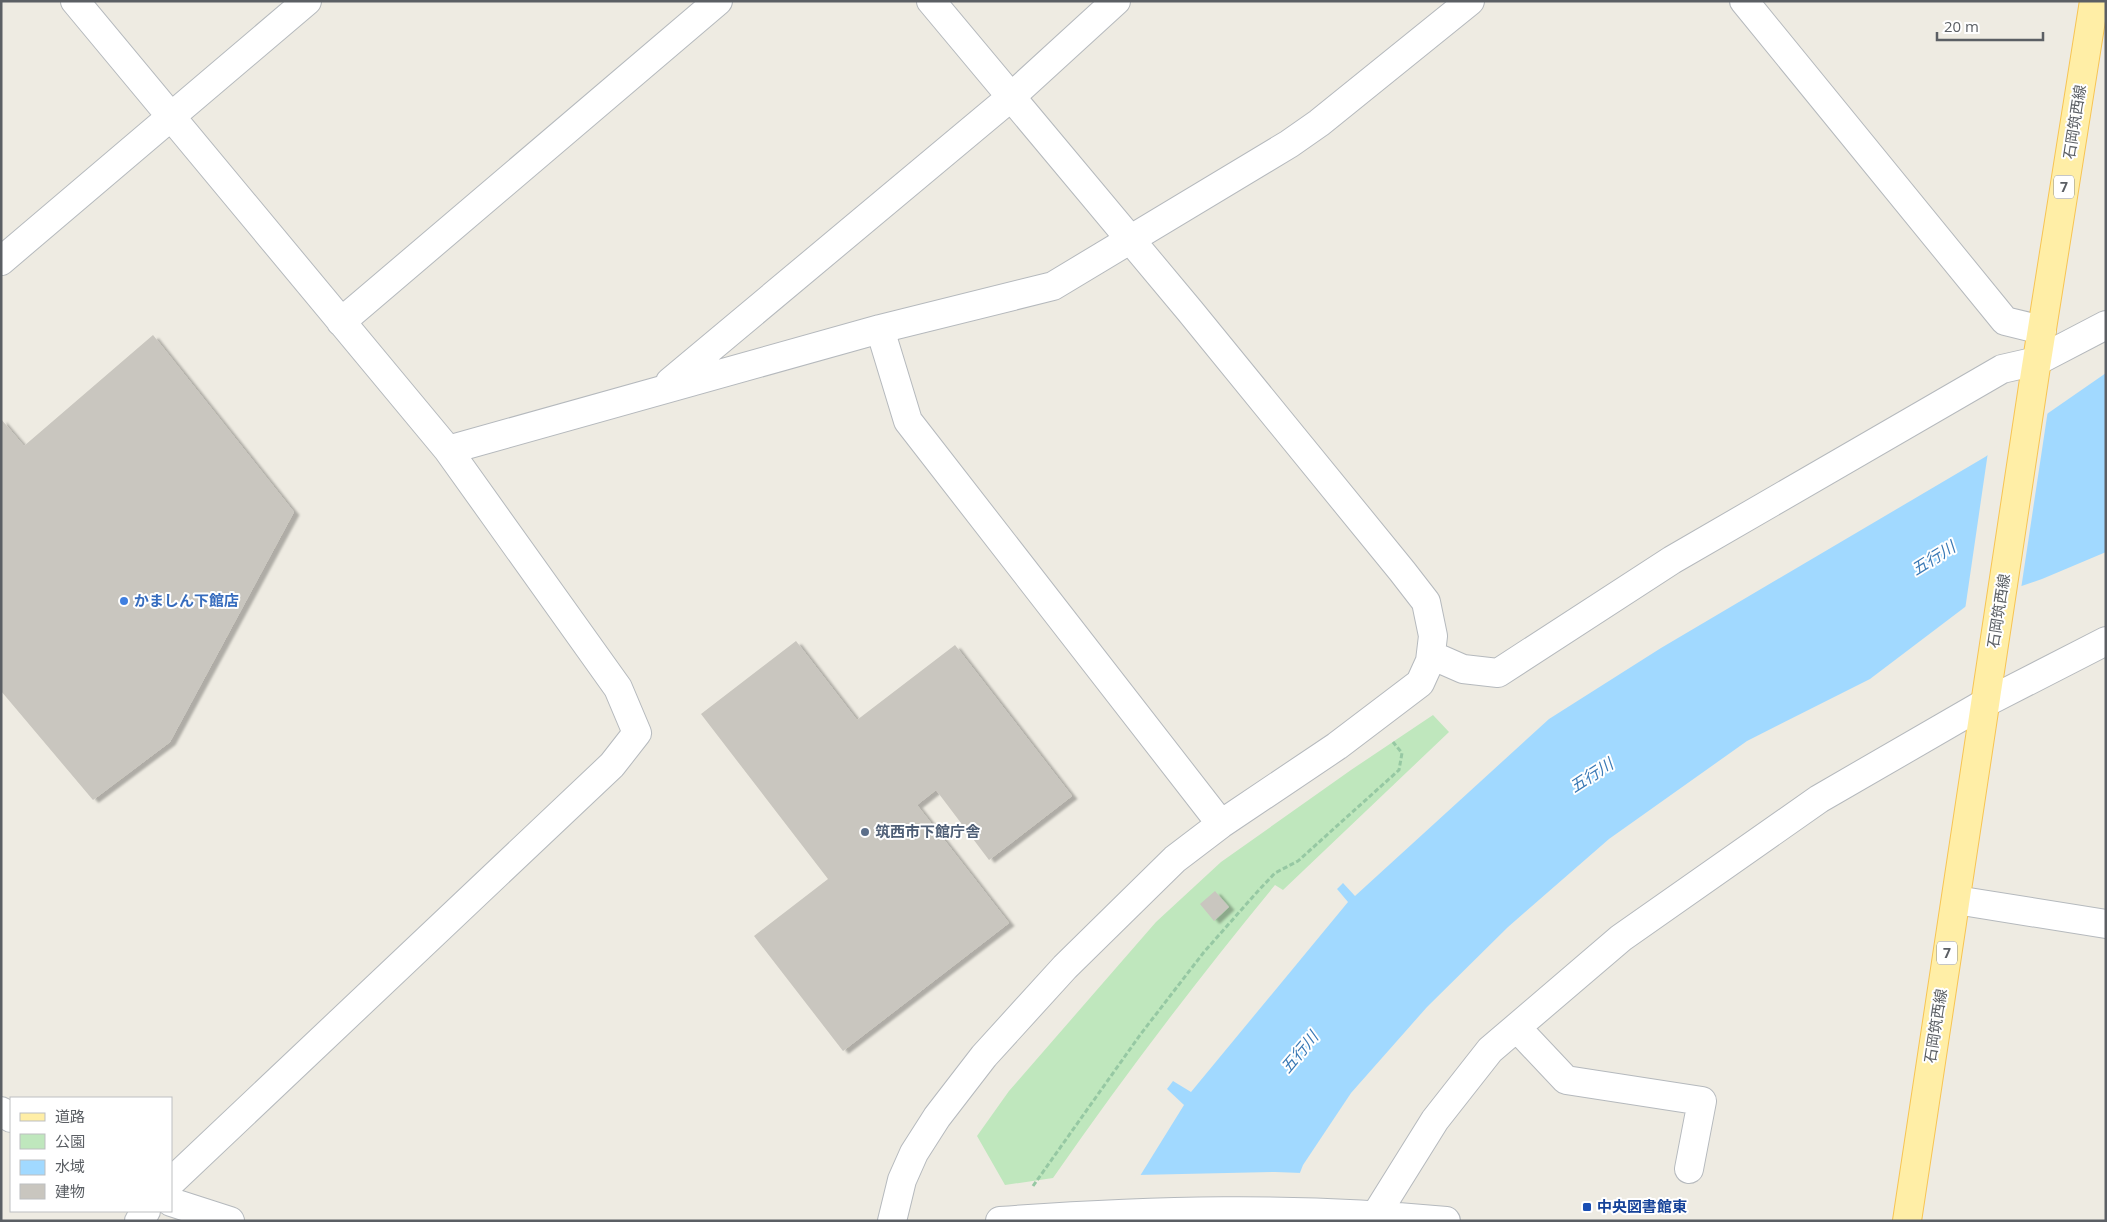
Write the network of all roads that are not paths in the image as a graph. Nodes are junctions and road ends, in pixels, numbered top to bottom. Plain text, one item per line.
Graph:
1 (75, 1) edge
2 (307, 1) edge
3 (718, 1) edge
4 (931, 1) edge
5 (1116, 1) edge
6 (1470, 1) edge
7 (1744, 1) edge
8 (2094, 1) edge
9 (1011, 97) junction
10 (170, 118) junction
11 (1130, 239) junction
12 (1, 261) edge
13 (341, 322) junction
14 (2106, 325) edge
15 (880, 329) junction
16 (2042, 330) junction
17 (2036, 367) junction
18 (664, 388) junction
19 (448, 450) junction
20 (2106, 641) edge
21 (1431, 655) junction
22 (1986, 695) junction
23 (1221, 824) junction
24 (1956, 900) junction
25 (2106, 924) edge
26 (1517, 1028) junction
27 (1690, 1169) dead end
28 (172, 1181) edge
29 (172, 1202) edge
30 (1368, 1216) edge
31 (230, 1221) edge
32 (892, 1221) edge
33 (1000, 1221) edge
34 (1446, 1221) edge
35 (1907, 1221) edge

1 - 10 street
2 - 10 street
3 - 13 street
4 - 9 street
5 - 9 street
6 - 11 street
7 - 16 street
8 - 16 main road, 石岡筑西線 / 7
9 - 11 street
9 - 18 street
10 - 12 street
10 - 13 street
11 - 15 street
11 - 21 street
13 - 19 street
14 - 17 street
15 - 18 street
15 - 23 street
16 - 17 main road, 石岡筑西線 / 7
17 - 21 street
17 - 22 main road, 石岡筑西線 / 7
18 - 19 street
19 - 28 street
20 - 22 street
21 - 23 street
22 - 24 main road, 石岡筑西線 / 7
22 - 26 street
23 - 32 street
24 - 25 street
24 - 35 main road, 石岡筑西線 / 7
26 - 27 street
26 - 30 street
29 - 31 street
30 - 33 street
30 - 34 street

